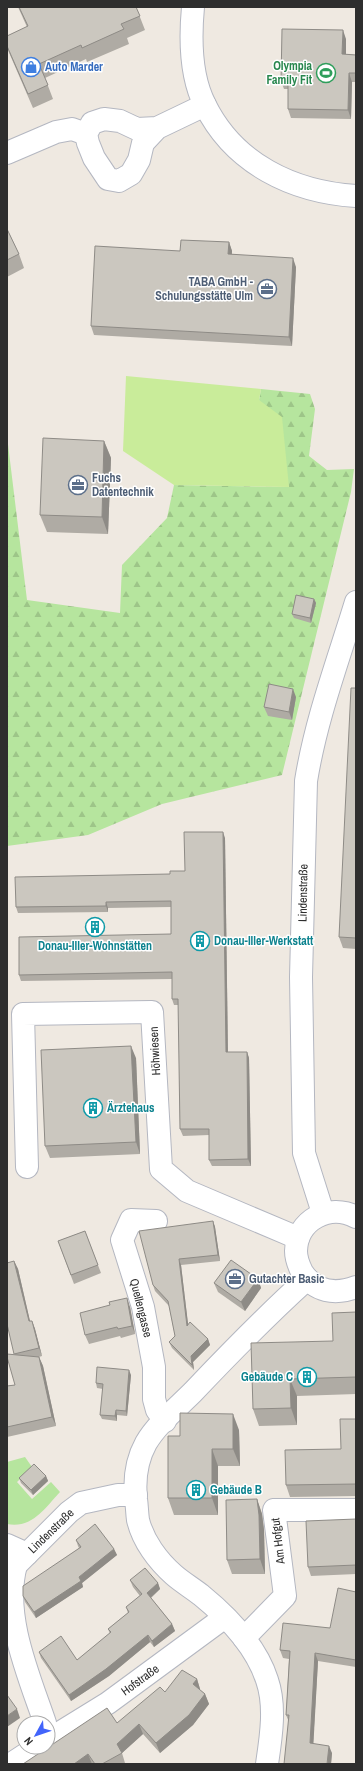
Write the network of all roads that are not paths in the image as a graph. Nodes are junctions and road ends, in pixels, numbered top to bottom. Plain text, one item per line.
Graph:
1 (193, 7) edge
2 (205, 105) junction
3 (157, 128) junction
4 (86, 134) junction
5 (7, 153) edge
6 (356, 196) edge
7 (356, 602) edge
8 (27, 1167) dead end
9 (323, 1213) junction
10 (356, 1217) edge
11 (156, 1221) dead end
12 (298, 1238) junction
13 (306, 1279) junction
14 (356, 1287) edge
15 (165, 1421) junction
16 (136, 1495) junction
17 (356, 1510) edge
18 (7, 1545) edge
19 (17, 1563) edge
20 (225, 1617) junction
21 (244, 1638) junction
22 (40, 1715) edge
23 (56, 1731) edge
24 (22, 1755) edge
25 (11, 1764) edge
26 (267, 1764) edge

1 - 2 street
2 - 3 street
2 - 6 street
3 - 4 street
3 - 4 street
4 - 5 street
7 - 9 street, Lindenstraße
8 - 12 street, Höhwiesen
9 - 10 street
9 - 12 street
11 - 15 street, Quellengasse
12 - 13 street
13 - 14 street
13 - 15 street
15 - 16 street
16 - 19 street, Lindenstraße
16 - 20 street
17 - 21 street, Am Hofgut
18 - 19 street
19 - 22 street
20 - 21 street
20 - 23 street, Hofstraße
21 - 26 street
24 - 25 street, Hofstraße

